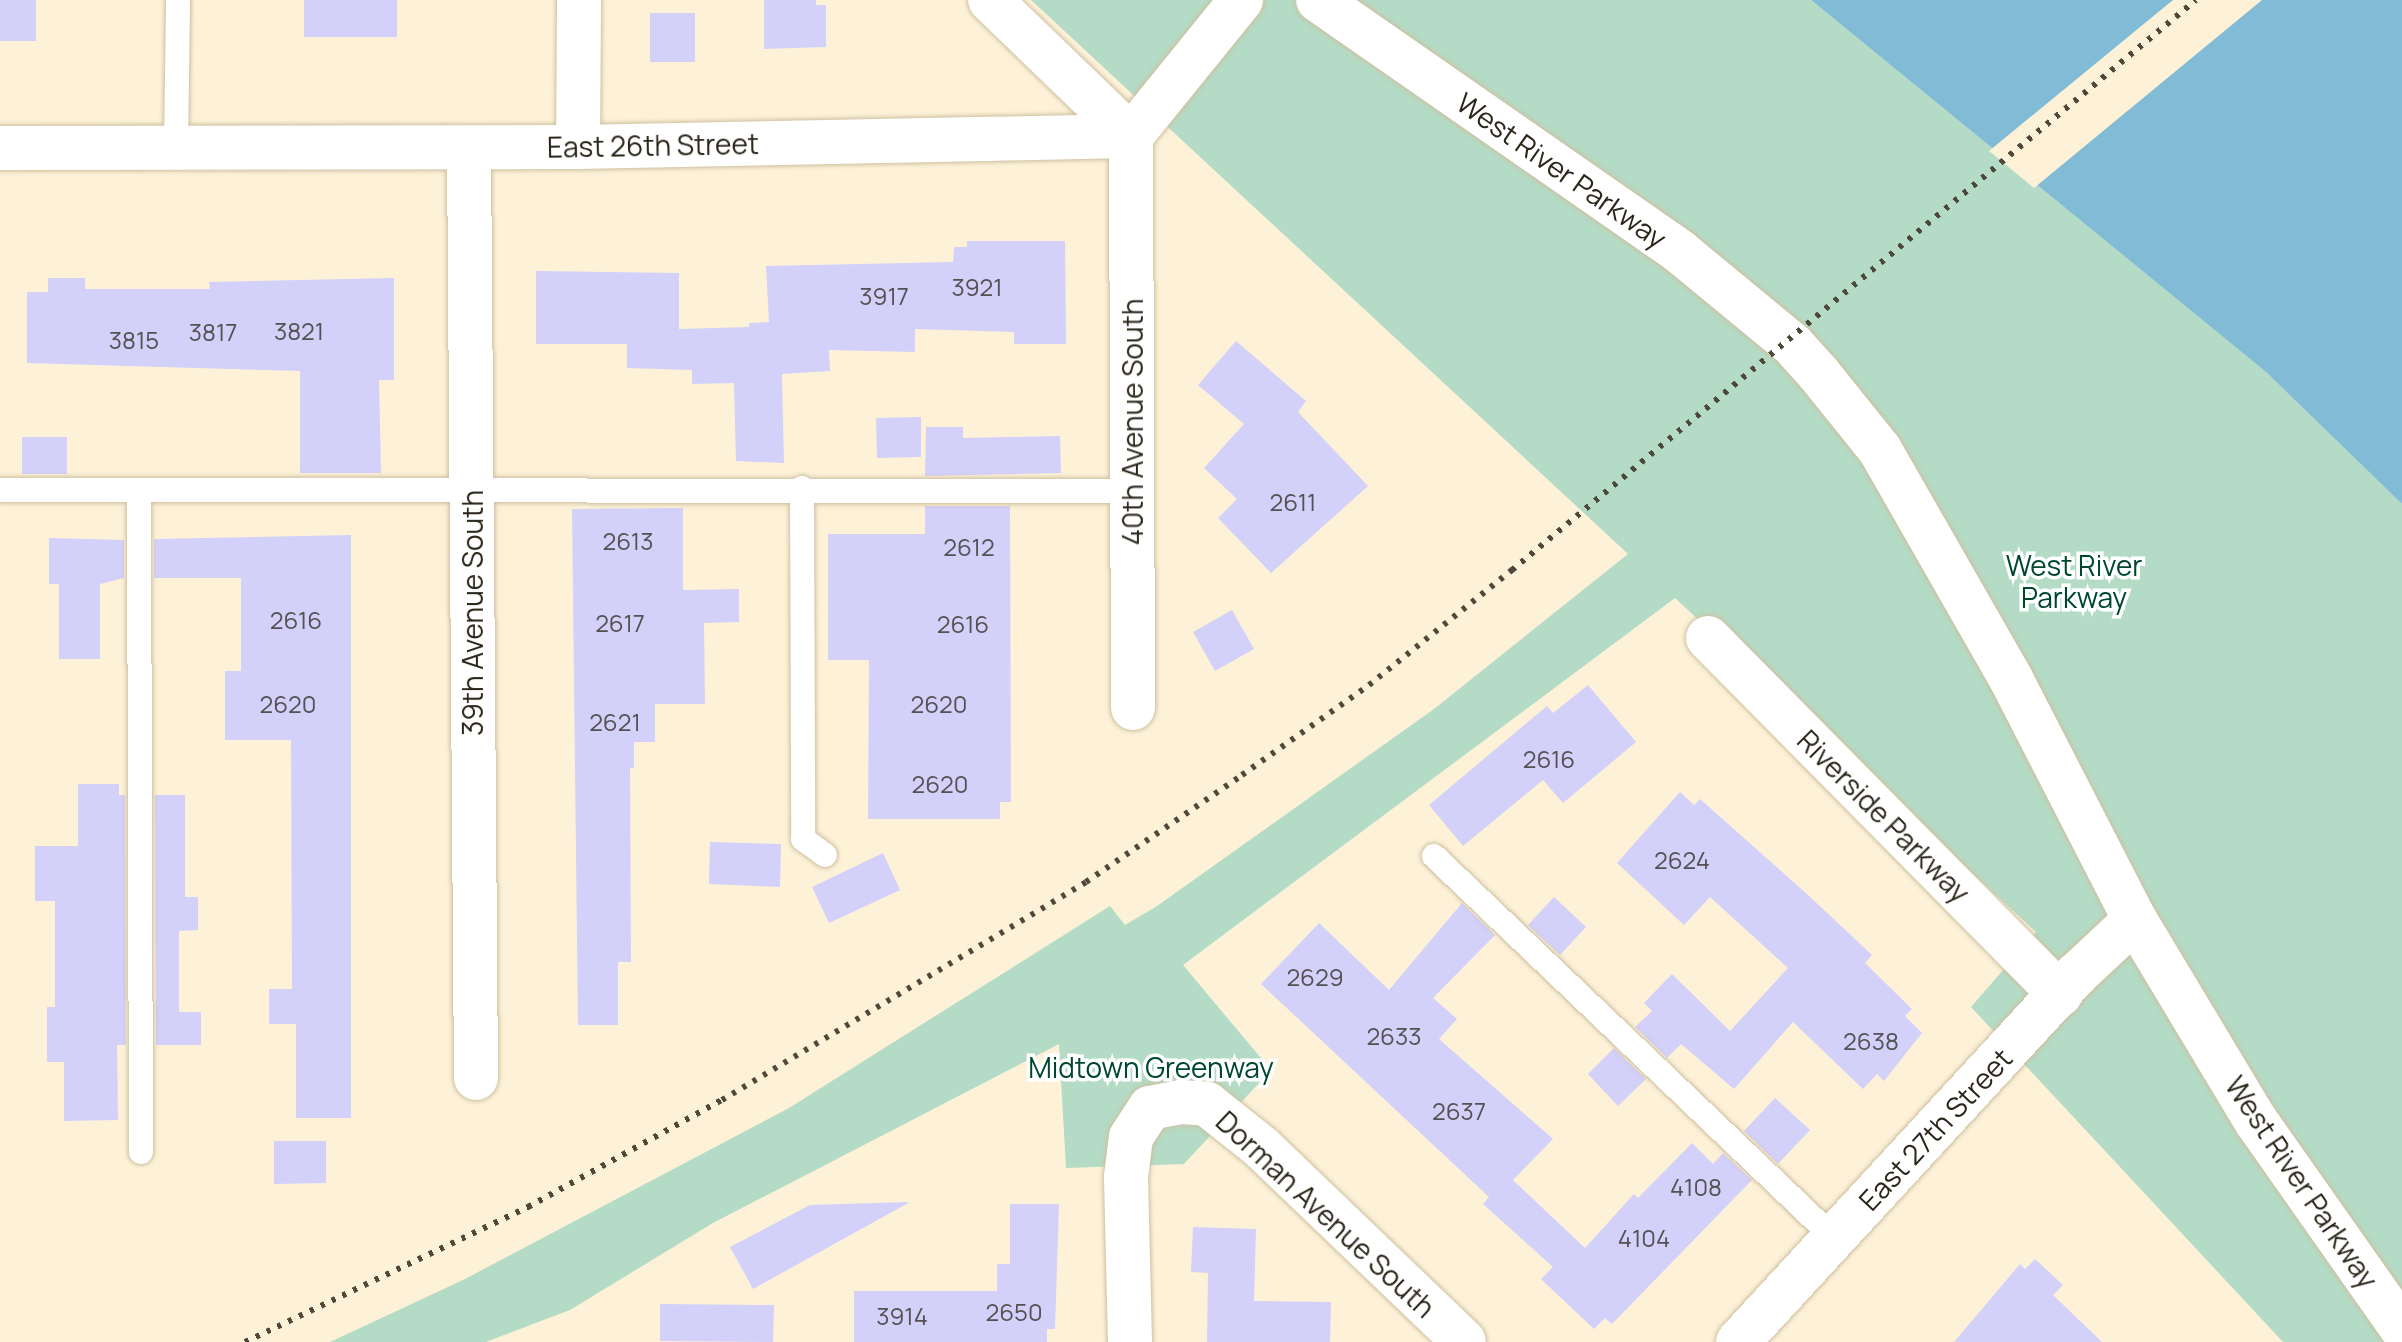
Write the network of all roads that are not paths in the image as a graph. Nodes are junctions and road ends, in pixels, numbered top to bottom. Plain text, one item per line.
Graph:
1 (178, 0) edge
2 (579, 0) edge
3 (990, 0) edge
4 (1241, 0) edge
5 (1318, 0) edge
6 (1131, 136) junction
7 (578, 147) junction
8 (0, 148) edge
9 (176, 148) junction
10 (469, 148) junction
11 (471, 488) junction
12 (802, 488) junction
13 (0, 490) edge
14 (139, 491) junction
15 (1132, 491) junction
16 (1708, 638) dead end
17 (1133, 708) dead end
18 (825, 855) dead end
19 (1434, 856) dead end
20 (2135, 920) junction
21 (2060, 994) junction
22 (476, 1078) dead end
23 (141, 1152) dead end
24 (1834, 1238) junction
25 (2402, 1329) edge
26 (1130, 1342) edge
27 (1464, 1342) edge
28 (1738, 1342) edge

1 - 9 lane
2 - 7 street
3 - 6 street
4 - 6 street
5 - 20 street, West River Parkway
6 - 7 street, East 26th Street
6 - 15 street, 40th Avenue South
7 - 10 street, East 26th Street
8 - 9 street, East 26th Street
9 - 10 street, East 26th Street
10 - 11 street, 39th Avenue South
11 - 12 lane
11 - 14 lane
11 - 22 street, 39th Avenue South
12 - 15 lane
12 - 18 lane
13 - 14 lane
14 - 23 lane
15 - 17 street, 40th Avenue South
16 - 21 street, Riverside Parkway
19 - 24 lane
20 - 21 street, East 27th Street
20 - 25 street, West River Parkway
21 - 24 street, East 27th Street
24 - 28 street, East 27th Street
26 - 27 street, Dorman Avenue South

